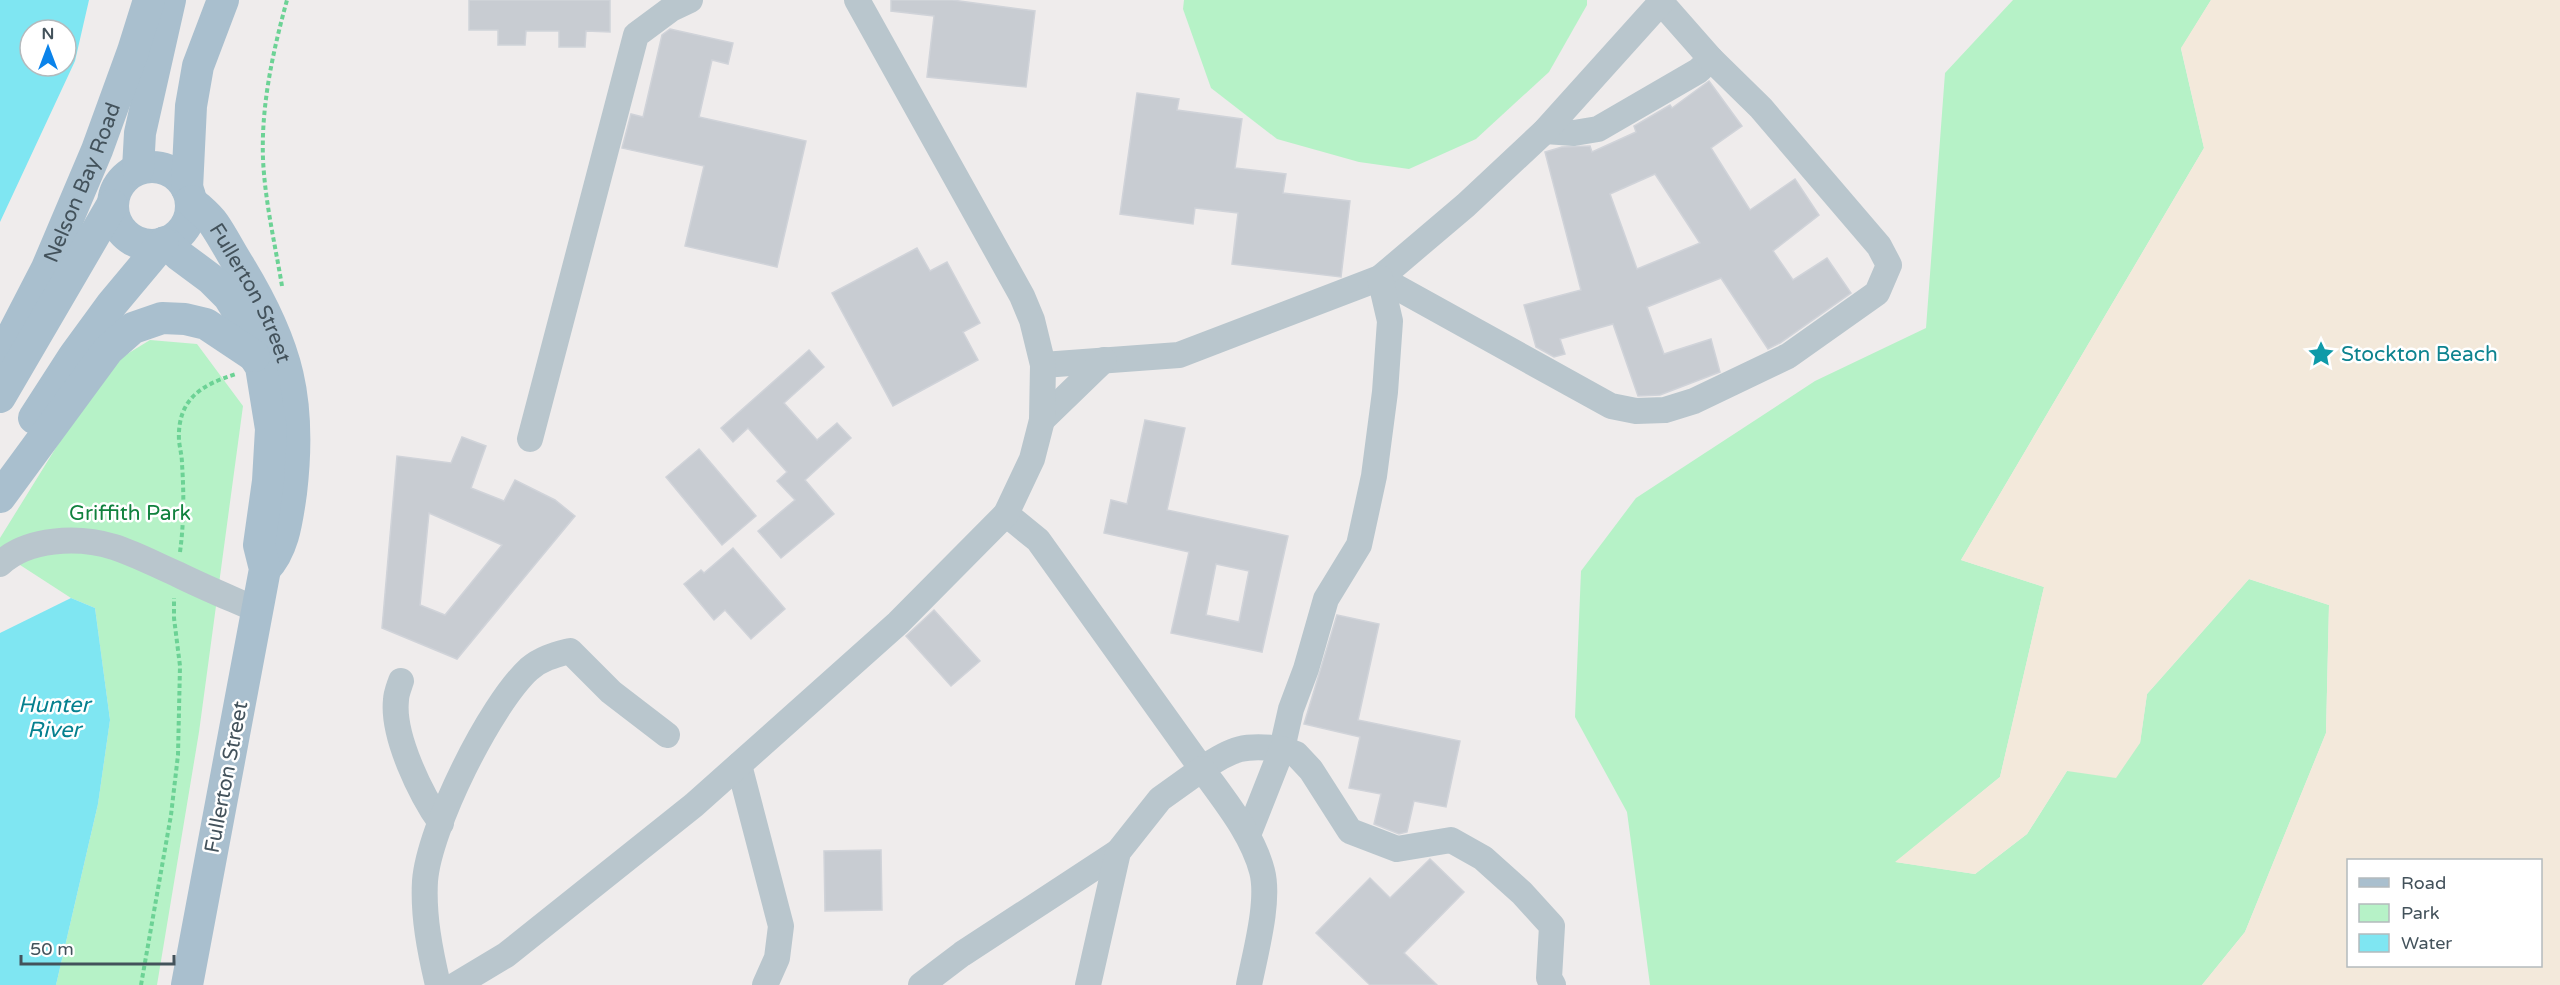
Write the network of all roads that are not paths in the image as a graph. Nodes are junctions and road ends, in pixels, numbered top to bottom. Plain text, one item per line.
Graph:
1 (149, 0) edge
2 (170, 0) edge
3 (223, 0) edge
4 (690, 0) edge
5 (857, 0) edge
6 (1660, 1) edge
7 (1711, 59) junction
8 (1545, 131) junction
9 (138, 169) junction
10 (189, 195) junction
11 (112, 205) junction
12 (164, 243) junction
13 (1380, 278) junction
14 (0, 359) edge
15 (1104, 360) junction
16 (245, 365) junction
17 (1043, 365) junction
18 (0, 397) edge
19 (1042, 420) junction
20 (530, 439) dead end
21 (0, 471) edge
22 (0, 497) edge
23 (1006, 514) junction
24 (0, 564) edge
25 (265, 569) junction
26 (257, 610) junction
27 (401, 681) dead end
28 (667, 735) dead end
29 (1282, 749) junction
30 (739, 765) junction
31 (1202, 769) junction
32 (441, 823) junction
33 (1248, 836) junction
34 (1118, 852) junction
35 (1548, 983) edge
36 (188, 985) edge
37 (438, 985) edge
38 (456, 985) edge
39 (765, 985) edge
40 (921, 985) edge
41 (1088, 985) edge
42 (1249, 985) edge

1 - 14 main road, Nelson Bay Road
2 - 9 main road
3 - 10 main road
4 - 20 lane
5 - 17 lane
6 - 7 lane
6 - 8 lane
7 - 8 lane
7 - 13 lane
8 - 13 lane
9 - 10 main road
9 - 11 main road
10 - 12 main road
10 - 25 main road, Fullerton Street
11 - 12 main road
11 - 18 main road
12 - 16 main road, Fullerton Street
12 - 21 main road
13 - 15 lane
13 - 29 lane
15 - 17 lane
15 - 19 lane
16 - 22 main road
16 - 25 main road, Fullerton Street
17 - 19 lane
19 - 23 lane
23 - 30 lane
23 - 31 lane
24 - 26 lane
25 - 26 main road, Fullerton Street
26 - 36 main road, Fullerton Street
27 - 32 lane
28 - 32 lane
29 - 31 lane
29 - 33 lane
29 - 35 lane
30 - 38 lane
30 - 39 lane
31 - 33 lane
31 - 34 lane
32 - 37 lane
33 - 42 lane
34 - 40 lane
34 - 41 lane

